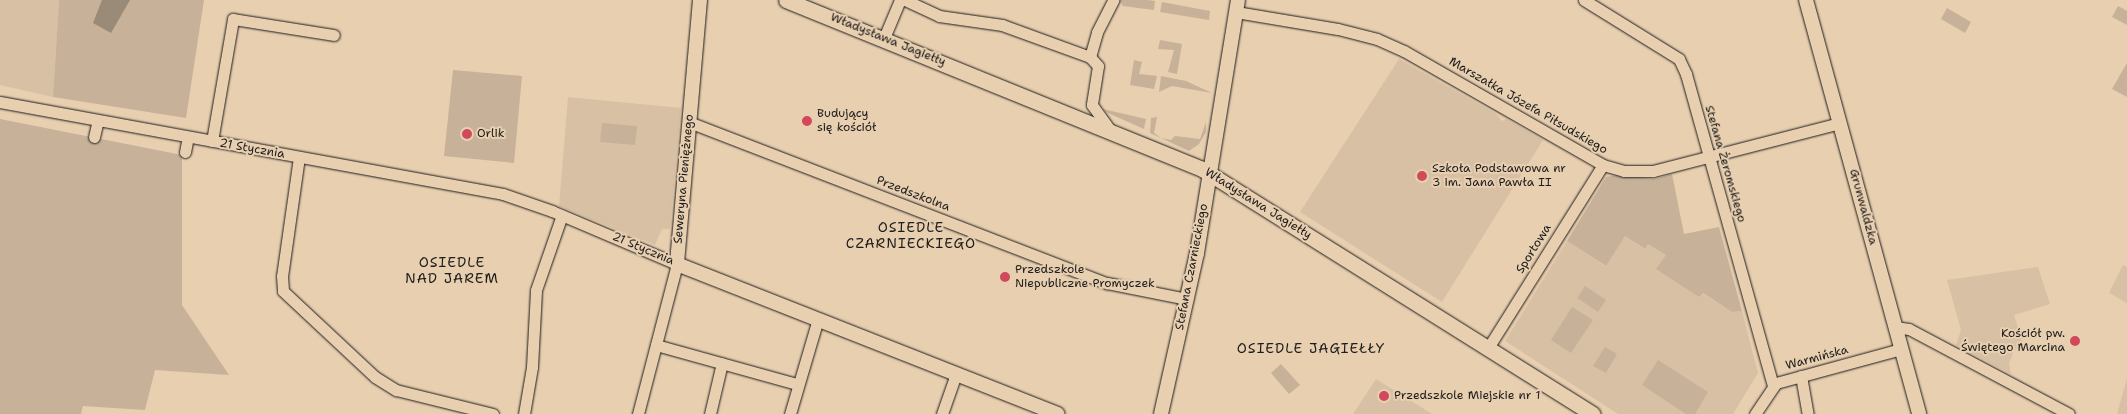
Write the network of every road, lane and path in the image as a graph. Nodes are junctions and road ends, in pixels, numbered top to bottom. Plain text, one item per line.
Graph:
1 (700, 0) edge
2 (786, 0) edge
3 (900, 0) edge
4 (905, 0) edge
5 (1113, 0) edge
6 (1584, 0) edge
7 (1806, 0) edge
8 (1237, 6) edge
9 (334, 35) dead end
10 (884, 38) junction
11 (1090, 57) junction
12 (0, 102) edge
13 (98, 120) junction
14 (689, 122) junction
15 (1840, 123) junction
16 (1112, 132) junction
17 (94, 137) dead end
18 (188, 137) junction
19 (212, 141) junction
20 (185, 152) dead end
21 (1708, 156) junction
22 (298, 157) junction
23 (1603, 165) junction
24 (1210, 173) junction
25 (562, 215) junction
26 (678, 264) junction
27 (1187, 299) junction
28 (818, 319) junction
29 (1895, 327) junction
30 (656, 345) junction
31 (1488, 348) junction
32 (1901, 349) junction
33 (722, 363) junction
34 (956, 374) junction
35 (1801, 376) junction
36 (797, 384) junction
37 (1773, 385) junction
38 (493, 414) edge
39 (524, 414) edge
40 (638, 414) edge
41 (710, 414) edge
42 (790, 414) edge
43 (942, 414) edge
44 (1057, 414) edge
45 (1161, 414) edge
46 (1592, 414) edge
47 (1755, 414) edge
48 (1808, 414) edge
49 (1919, 414) edge
50 (2069, 414) edge

1 - 14 street, Seweryna Pieniężnego
2 - 10 main road, Władysława Jagiełły
3 - 10 street
4 - 11 street
5 - 11 street
6 - 21 street, Stefana Żeromskiego
7 - 15 street, Grunwaldzka
8 - 23 street, Marszałka Józefa Piłsudskiego
8 - 24 street, Stefana Czarnieckiego
9 - 19 street, 21 Stycznia
10 - 16 main road, Władysława Jagiełły
11 - 16 street
12 - 13 street, 21 Stycznia
13 - 17 street
13 - 18 street, 21 Stycznia
14 - 26 street, Seweryna Pieniężnego
14 - 27 street, Przedszkolna
15 - 21 street, Marszałka Józefa Piłsudskiego
15 - 29 street, Grunwaldzka
16 - 24 main road, Władysława Jagiełły
18 - 19 street, 21 Stycznia
18 - 20 street
19 - 22 street, 21 Stycznia
21 - 23 street, Marszałka Józefa Piłsudskiego
21 - 37 street, Stefana Żeromskiego
22 - 25 street, 21 Stycznia
22 - 38 street
23 - 31 street, Sportowa
24 - 27 street, Stefana Czarnieckiego
24 - 31 main road, Władysława Jagiełły
25 - 26 street, 21 Stycznia
25 - 39 street
26 - 28 street, 21 Stycznia
26 - 30 street, Seweryna Pieniężnego
27 - 45 street, Stefana Czarnieckiego
28 - 34 street, 21 Stycznia
28 - 36 street
29 - 32 street, Grunwaldzka
29 - 50 street
30 - 33 street
30 - 40 street, Seweryna Pieniężnego
31 - 46 main road, Władysława Jagiełły
32 - 35 street, Warmińska
32 - 49 street, Grunwaldzka
33 - 36 street
33 - 41 street
34 - 43 street
34 - 44 street, 21 Stycznia
35 - 37 street, Warmińska
35 - 48 street
36 - 42 street
37 - 47 street

